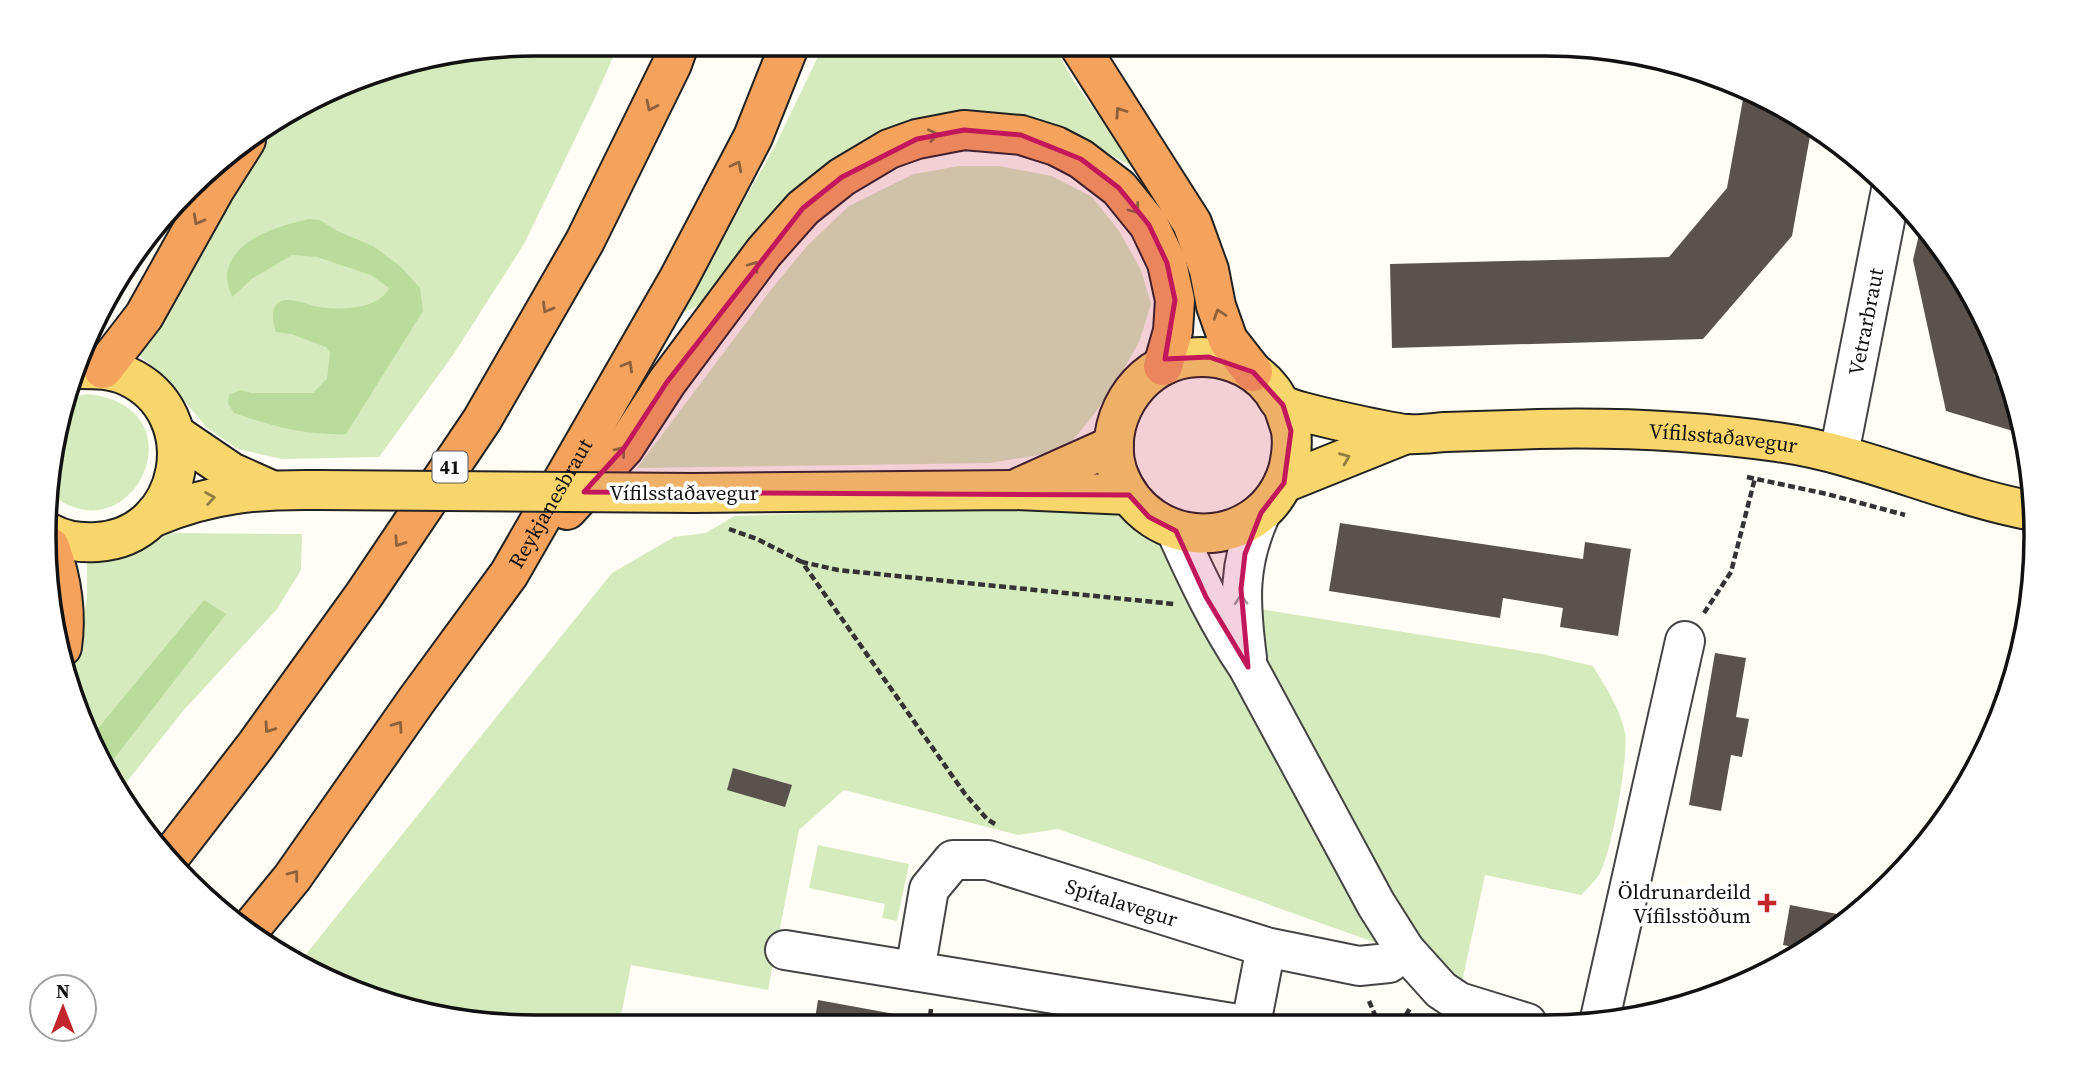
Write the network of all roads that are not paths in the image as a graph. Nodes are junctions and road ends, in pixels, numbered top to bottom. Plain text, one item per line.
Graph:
1 (674, 56) edge
2 (785, 56) edge
3 (1086, 56) edge
4 (229, 167) edge
5 (1889, 201) edge
6 (1163, 366) junction
7 (91, 369) edge
8 (1253, 372) junction
9 (1283, 405) junction
10 (175, 434) junction
11 (1406, 434) junction
12 (1114, 445) junction
13 (1839, 454) junction
14 (1283, 484) junction
15 (269, 489) junction
16 (1014, 490) junction
17 (1129, 495) junction
18 (2023, 509) edge
19 (1261, 513) junction
20 (154, 517) junction
21 (1176, 531) junction
22 (56, 535) edge
23 (57, 566) edge
24 (509, 574) junction
25 (63, 617) edge
26 (1685, 641) road end
27 (1248, 667) junction
28 (174, 851) edge
29 (255, 924) edge
30 (1266, 947) junction
31 (785, 950) dead end
32 (1405, 950) junction
33 (915, 971) junction
34 (1602, 1012) edge
35 (1183, 1015) edge
36 (1253, 1015) edge
37 (1501, 1015) edge

1 -> 28 highway, 41
24 -> 2 highway, Reykjanesbraut
8 -> 3 highway
4 -> 7 highway
5 - 13 street, Vetrarbraut
6 - 8 main road
6 - 12 main road
24 -> 6 highway
7 - 10 main road, Vífilsstaðavegur
8 - 9 main road
9 - 11 main road, Vífilsstaðavegur
9 - 14 main road
10 - 15 main road, Vífilsstaðavegur
10 - 20 main road, Vífilsstaðavegur
11 - 13 main road, Vífilsstaðavegur
14 -> 11 main road, Vífilsstaðavegur
12 - 16 main road, Vífilsstaðavegur
12 - 17 main road
13 - 18 main road, Vífilsstaðavegur
14 - 19 main road
15 - 16 main road, Vífilsstaðavegur, bridge
20 -> 15 main road, Vífilsstaðavegur
16 - 17 main road, Vífilsstaðavegur
17 - 21 main road
19 - 21 main road
27 -> 19 street
20 - 22 main road, Vífilsstaðavegur
21 - 27 street
23 - 25 highway
29 -> 24 highway, Reykjanesbraut
26 - 34 street
27 - 32 street
30 - 32 street, Spítalavegur
30 - 33 street, Spítalavegur
30 - 36 street
31 - 33 street
32 - 37 street
33 - 35 street

